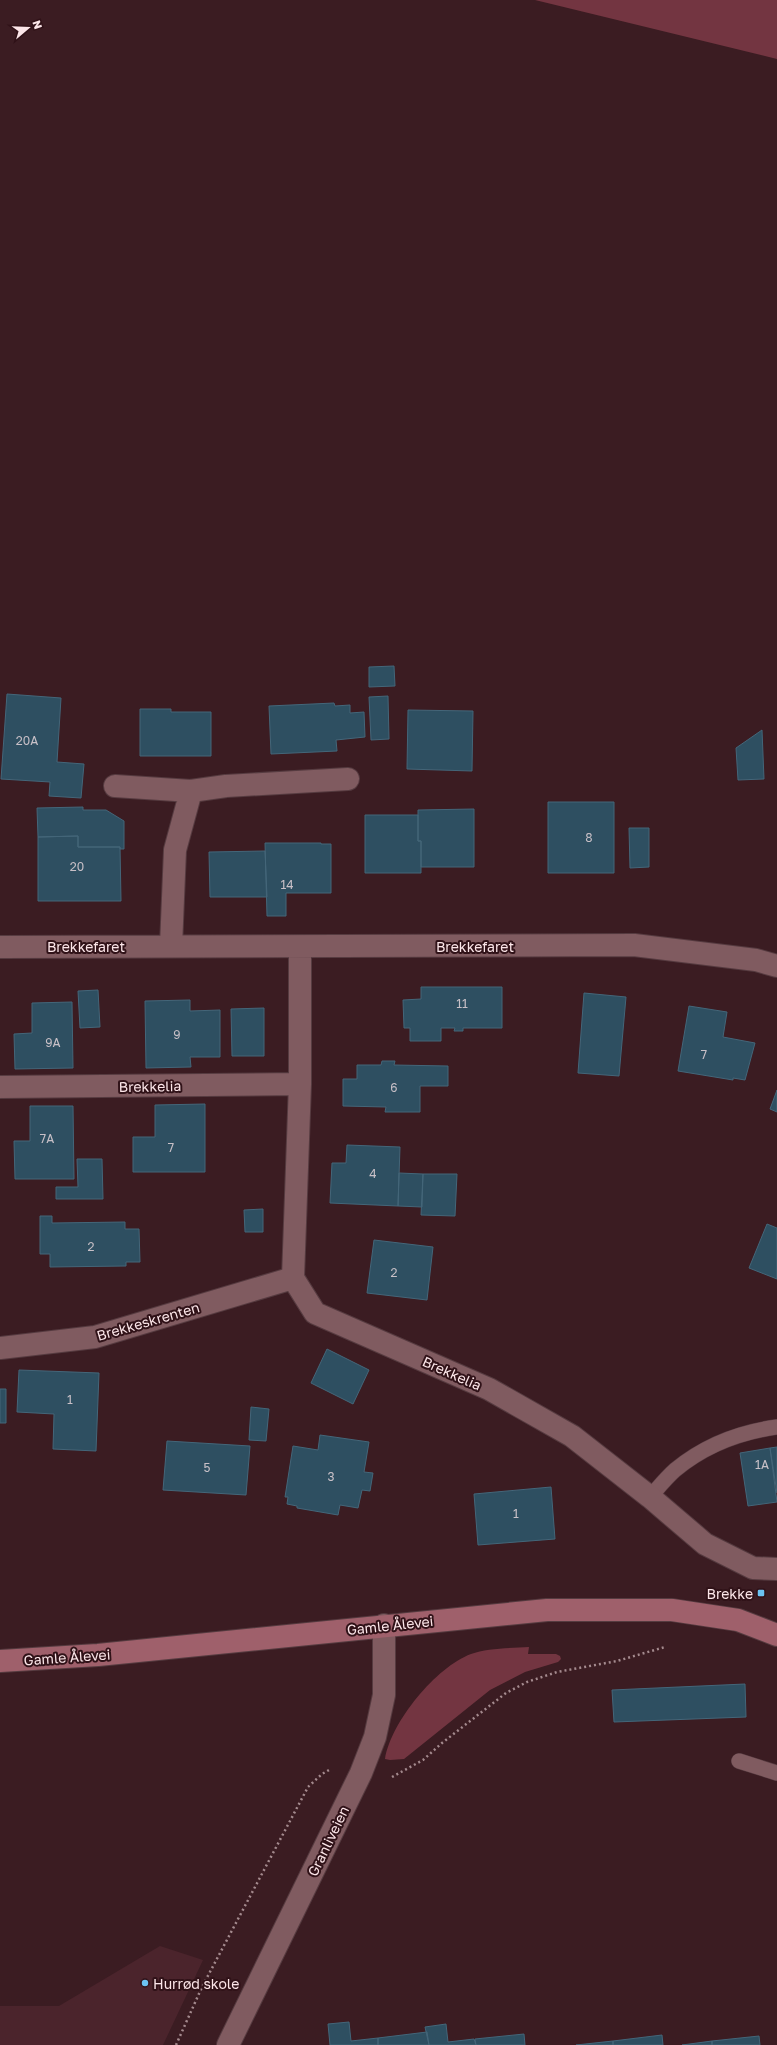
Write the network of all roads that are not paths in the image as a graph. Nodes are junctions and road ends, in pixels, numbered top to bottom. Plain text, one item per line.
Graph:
1 (348, 779) dead end
2 (115, 786) dead end
3 (191, 791) junction
4 (171, 946) junction
5 (0, 947) edge
6 (300, 947) junction
7 (777, 966) edge
8 (300, 1084) junction
9 (0, 1087) edge
10 (293, 1278) junction
11 (0, 1348) edge
12 (777, 1427) edge
13 (650, 1497) junction
14 (777, 1569) edge
15 (384, 1625) junction
16 (777, 1635) edge
17 (0, 1661) edge
18 (739, 1761) dead end
19 (777, 1773) edge
20 (228, 2045) edge

1 - 3 street
2 - 3 street
3 - 4 street
4 - 5 street, Brekkefaret
4 - 6 street, Brekkefaret
6 - 7 street, Brekkefaret
6 - 8 street
8 - 9 street, Brekkelia
8 - 10 street
10 - 11 street, Brekkeskrenten
10 - 13 street, Brekkelia
12 - 13 lane
13 - 14 street, Brekkelia
15 - 16 main road, Gamle Ålevei
15 - 17 main road, Gamle Ålevei
15 - 20 street, Granliveien
18 - 19 lane

